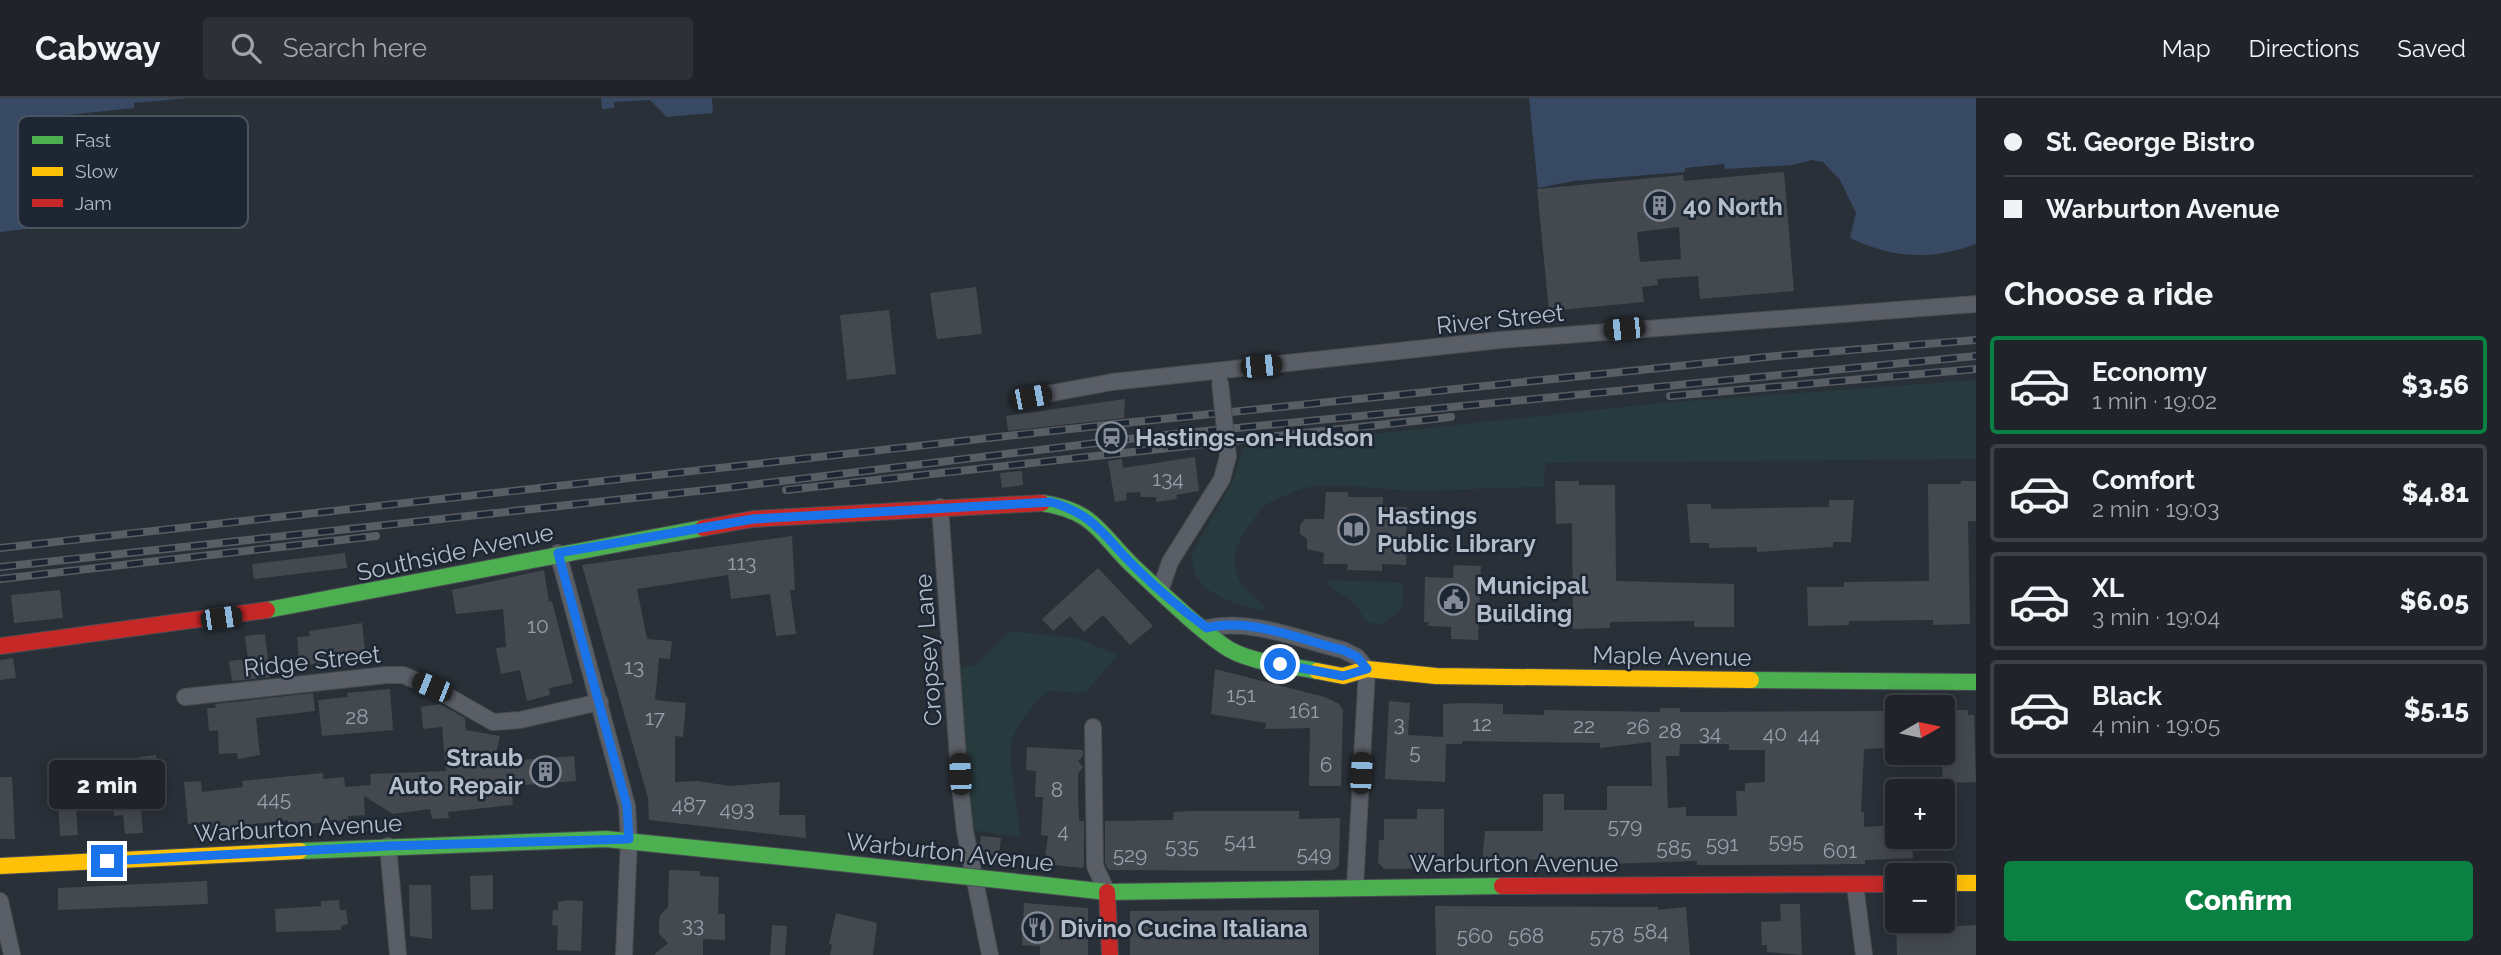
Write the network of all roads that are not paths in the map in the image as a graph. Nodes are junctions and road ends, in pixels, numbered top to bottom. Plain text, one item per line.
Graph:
1 (1976, 304) edge
2 (1219, 376) junction
3 (1031, 397) dead end
4 (940, 507) junction
5 (558, 553) junction
6 (1160, 591) junction
7 (1207, 628) junction
8 (0, 646) edge
9 (1367, 669) junction
10 (1976, 682) edge
11 (185, 697) dead end
12 (600, 702) junction
13 (1093, 727) dead end
14 (629, 839) junction
15 (388, 846) junction
16 (0, 866) edge
17 (1955, 883) edge
18 (1976, 883) edge
19 (1885, 884) edge
20 (1855, 885) junction
21 (1355, 887) junction
22 (1107, 892) junction
23 (0, 901) edge
24 (12, 955) edge
25 (398, 955) edge
26 (624, 955) edge
27 (990, 955) edge
28 (1110, 955) edge
29 (1864, 955) edge

1 - 2 street, River Street
2 - 3 street, River Street
2 - 6 street, bridge
4 - 5 street, Southside Avenue
4 - 6 street, Southside Avenue
4 - 27 street, Cropsey Lane
5 - 8 street, Southside Avenue
5 - 12 street
6 - 7 street, Southside Avenue
7 - 9 street
7 - 9 street, Southside Avenue
9 - 10 street, Maple Avenue
9 - 21 street
11 - 12 street, Ridge Street
12 - 14 street
13 - 22 street
14 - 15 street, Warburton Avenue
14 - 22 street, Warburton Avenue, bridge
14 - 26 street
15 - 16 street, Warburton Avenue
15 - 25 street
17 - 18 street
19 - 20 street, Warburton Avenue
20 - 21 street, Warburton Avenue
20 - 29 street
21 - 22 street, Warburton Avenue
22 - 28 street
23 - 24 street

